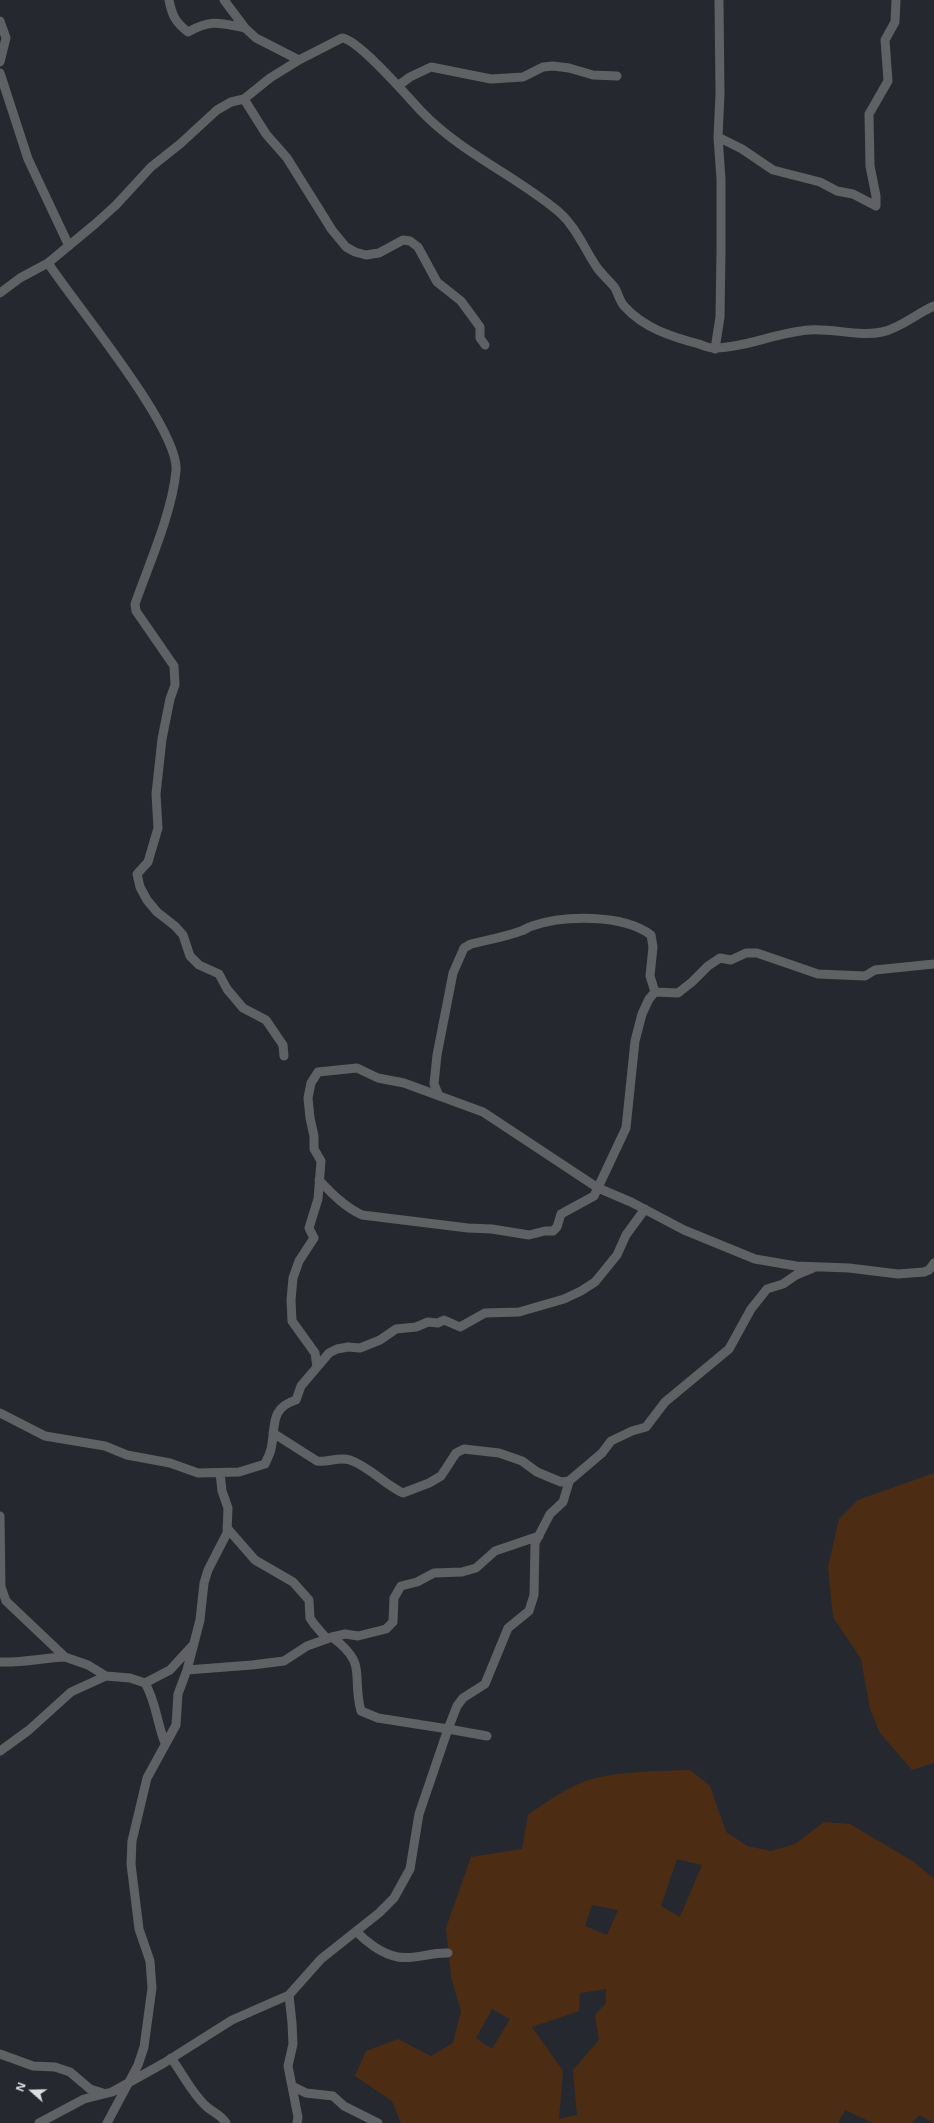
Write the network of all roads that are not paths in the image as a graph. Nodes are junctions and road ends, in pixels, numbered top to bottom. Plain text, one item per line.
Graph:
1 (169, 0) edge
2 (224, 0) edge
3 (719, 0) edge
4 (896, 0) edge
5 (0, 20) edge
6 (245, 28) junction
7 (299, 60) junction
8 (0, 62) edge
9 (0, 73) edge
10 (617, 76) dead end
11 (399, 85) junction
12 (244, 99) junction
13 (718, 137) junction
14 (69, 246) junction
15 (48, 263) junction
16 (0, 292) edge
17 (934, 306) edge
18 (485, 345) dead end
19 (715, 349) junction
20 (934, 964) edge
21 (655, 992) junction
22 (284, 1056) dead end
23 (439, 1096) junction
24 (319, 1180) junction
25 (598, 1188) junction
26 (645, 1209) junction
27 (934, 1263) edge
28 (816, 1267) junction
29 (317, 1367) junction
30 (0, 1413) edge
31 (273, 1434) junction
32 (220, 1473) junction
33 (569, 1482) junction
34 (0, 1516) edge
35 (227, 1528) junction
36 (539, 1536) junction
37 (330, 1638) junction
38 (194, 1644) junction
39 (65, 1657) junction
40 (0, 1662) edge
41 (187, 1670) junction
42 (106, 1676) junction
43 (145, 1683) junction
44 (448, 1730) junction
45 (488, 1736) dead end
46 (165, 1743) junction
47 (0, 1751) edge
48 (356, 1931) junction
49 (448, 1953) dead end
50 (288, 1995) junction
51 (0, 2054) edge
52 (171, 2058) junction
53 (128, 2082) junction
54 (292, 2086) junction
55 (104, 2093) junction
56 (39, 2123) edge
57 (107, 2123) edge
58 (226, 2123) edge
59 (297, 2123) edge
60 (378, 2123) edge

1 - 6 street
2 - 6 street
3 - 13 street
4 - 13 street
5 - 8 street
6 - 7 street
7 - 11 street
7 - 12 street
9 - 14 street
10 - 11 street
11 - 19 street
12 - 14 street
12 - 18 street
13 - 19 street
14 - 15 street
15 - 16 street
15 - 22 street
17 - 19 street
20 - 21 street
21 - 23 street
21 - 25 street
23 - 24 street
23 - 25 street
24 - 25 street
24 - 29 street
25 - 26 street
26 - 28 street
26 - 29 street
27 - 28 street
28 - 33 street
29 - 31 street
30 - 32 street
31 - 32 street
31 - 33 street
32 - 35 street
33 - 36 street
34 - 39 street
35 - 37 street
35 - 38 street
36 - 37 street
36 - 44 street
37 - 41 street
37 - 44 street
38 - 41 street
38 - 43 street
39 - 40 street
39 - 42 street
41 - 46 street
42 - 43 street
42 - 47 street
43 - 46 street
44 - 45 street
44 - 48 street
46 - 53 street
48 - 49 street
48 - 50 street
50 - 52 street
50 - 54 street
51 - 55 street
52 - 53 street
52 - 58 street
53 - 55 street
53 - 57 street
54 - 59 street
54 - 60 street
55 - 56 street

